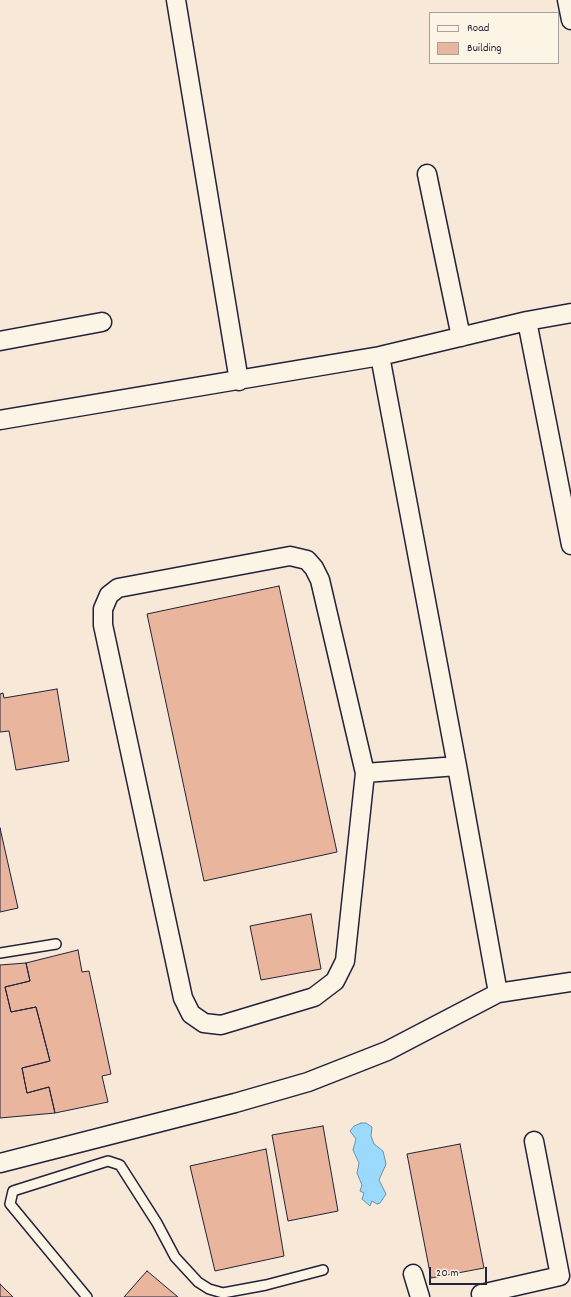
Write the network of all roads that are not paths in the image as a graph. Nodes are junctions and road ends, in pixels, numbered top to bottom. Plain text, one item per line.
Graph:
1 (176, 0) edge
2 (567, 0) edge
3 (571, 20) edge
4 (427, 174) dead end
5 (571, 313) edge
6 (527, 321) junction
7 (102, 322) dead end
8 (461, 337) junction
9 (0, 341) edge
10 (380, 356) junction
11 (239, 381) junction
12 (0, 420) edge
13 (571, 545) edge
14 (457, 766) junction
15 (365, 772) junction
16 (56, 944) dead end
17 (0, 953) edge
18 (571, 982) edge
19 (498, 993) junction
20 (534, 1140) dead end
21 (0, 1163) edge
22 (323, 1270) dead end
23 (413, 1274) dead end
24 (87, 1297) edge
25 (420, 1297) edge
26 (482, 1297) edge

1 - 11 street
2 - 3 street
4 - 8 street
5 - 6 street
6 - 8 street
6 - 13 street
7 - 9 street
8 - 10 street
10 - 11 street
10 - 14 street
11 - 12 street
14 - 15 street
14 - 19 street
15 - 15 street
16 - 17 lane
18 - 19 street
19 - 21 street
20 - 26 street
22 - 24 lane
23 - 25 street

